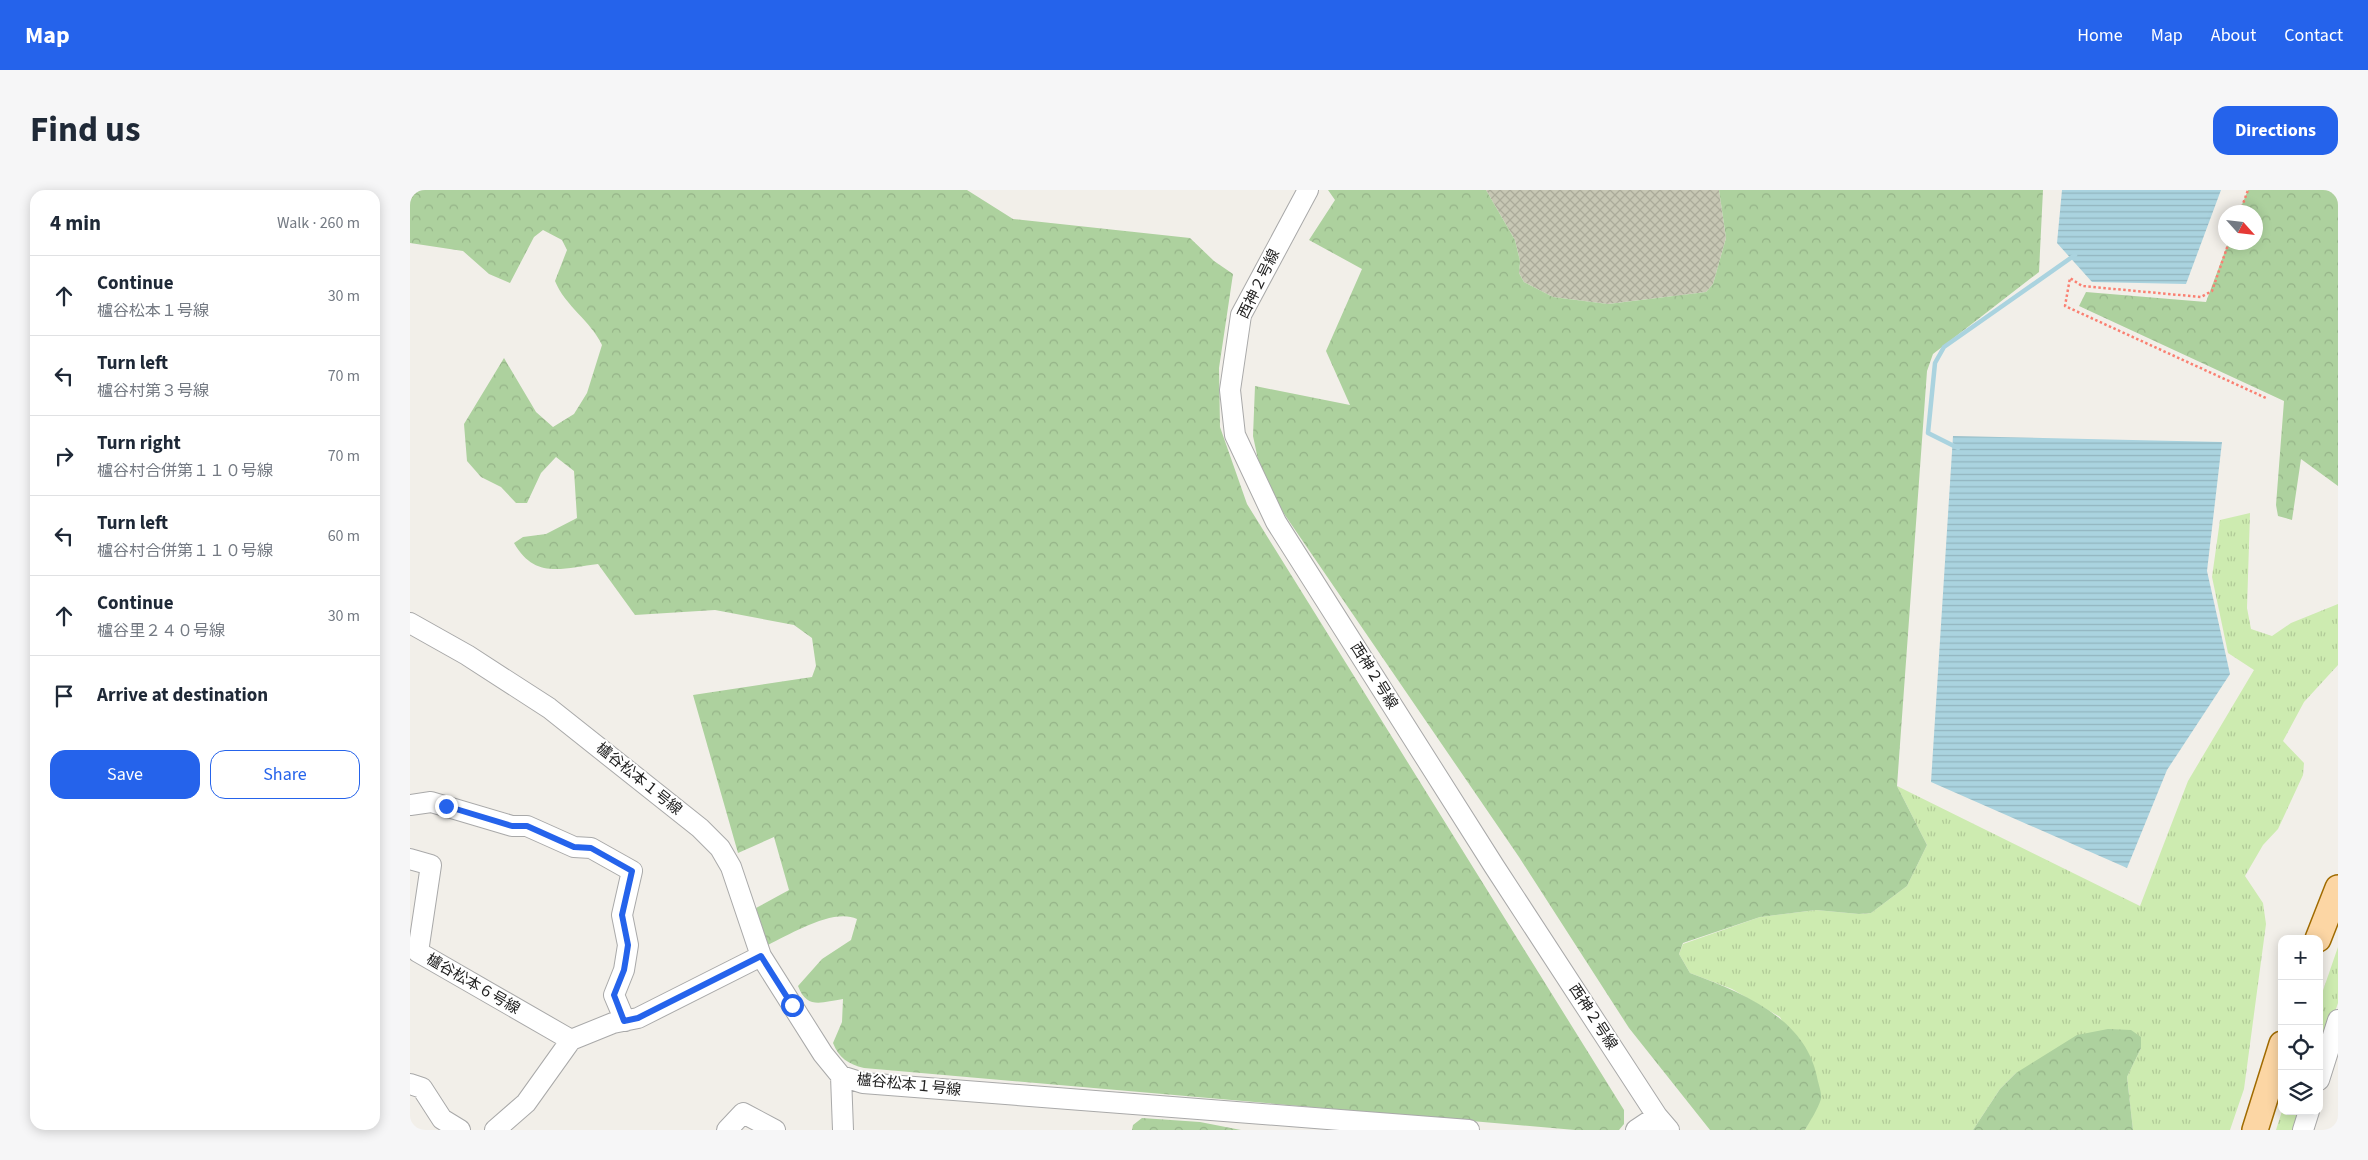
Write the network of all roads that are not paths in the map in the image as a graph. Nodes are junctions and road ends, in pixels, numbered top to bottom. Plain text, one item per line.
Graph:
1 (1308, 190) edge
2 (410, 623) edge
3 (410, 805) edge
4 (410, 860) edge
5 (2338, 888) edge
6 (2320, 935) edge
7 (761, 956) junction
8 (2338, 1020) edge
9 (624, 1021) junction
10 (571, 1040) junction
11 (2278, 1057) edge
12 (2322, 1070) edge
13 (842, 1076) junction
14 (410, 1084) edge
15 (2308, 1115) edge
16 (1663, 1123) edge
17 (460, 1130) edge
18 (495, 1130) edge
19 (727, 1130) edge
20 (775, 1130) edge
21 (843, 1130) edge
22 (1470, 1130) edge
23 (1636, 1130) edge
24 (2255, 1130) edge
25 (2303, 1130) edge

1 - 16 street, 西神２号線
2 - 7 street, 櫨谷松本１号線
3 - 9 street
4 - 10 street, 櫨谷松本６号線
5 - 6 main road
7 - 9 street
7 - 13 street, 櫨谷松本１号線
8 - 12 street
9 - 10 street
10 - 18 street
11 - 24 main road
13 - 21 street
13 - 22 street, 櫨谷松本１号線
14 - 17 street
15 - 25 street
16 - 23 street
19 - 20 street

